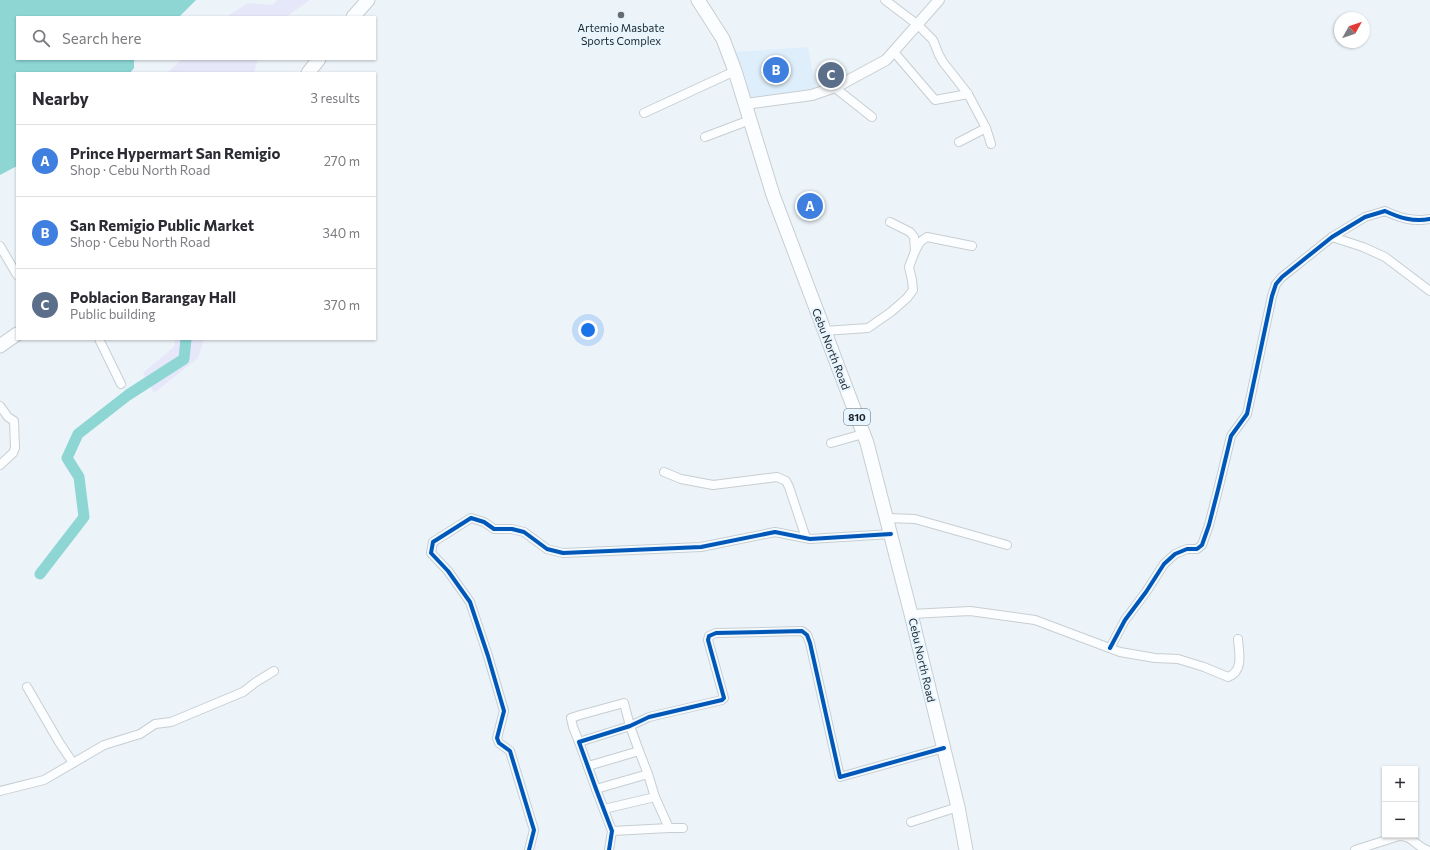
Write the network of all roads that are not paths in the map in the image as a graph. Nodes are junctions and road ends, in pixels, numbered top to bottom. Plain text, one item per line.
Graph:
1 (368, 0) edge
2 (698, 0) edge
3 (885, 0) edge
4 (939, 0) edge
5 (354, 16) edge
6 (918, 25) junction
7 (894, 52) junction
8 (318, 60) edge
9 (736, 71) junction
10 (309, 72) edge
11 (834, 88) junction
12 (968, 94) junction
13 (745, 104) junction
14 (644, 113) dead end
15 (872, 117) dead end
16 (750, 120) junction
17 (986, 128) junction
18 (705, 137) dead end
19 (959, 142) dead end
20 (991, 144) dead end
21 (1430, 219) edge
22 (890, 222) dead end
23 (1332, 237) junction
24 (0, 246) edge
25 (972, 246) dead end
26 (915, 251) junction
27 (16, 273) edge
28 (1430, 291) edge
29 (824, 331) junction
30 (16, 335) edge
31 (99, 340) edge
32 (0, 346) edge
33 (121, 384) dead end
34 (0, 406) edge
35 (863, 434) junction
36 (831, 443) dead end
37 (0, 465) edge
38 (664, 472) dead end
39 (887, 518) junction
40 (891, 534) junction
41 (806, 538) junction
42 (1007, 545) dead end
43 (912, 614) junction
44 (1238, 639) dead end
45 (1110, 648) junction
46 (274, 671) dead end
47 (27, 687) dead end
48 (630, 726) junction
49 (579, 742) junction
50 (944, 748) junction
51 (639, 751) junction
52 (73, 763) junction
53 (588, 766) junction
54 (648, 774) junction
55 (596, 789) junction
56 (0, 791) edge
57 (655, 797) junction
58 (958, 807) junction
59 (604, 810) junction
60 (910, 822) dead end
61 (669, 828) junction
62 (683, 828) dead end
63 (612, 831) junction
64 (529, 850) edge
65 (609, 850) edge
66 (966, 850) edge
67 (1355, 850) edge
68 (1426, 850) edge

1 - 5 highway
2 - 9 highway, Cebu North Road / 810
3 - 6 street
4 - 6 street
6 - 7 street
6 - 12 street
7 - 11 street
7 - 12 street
8 - 10 highway
9 - 13 highway, Cebu North Road / 810
9 - 14 street
11 - 13 street
11 - 15 street
12 - 17 street
13 - 16 highway, Cebu North Road / 810
16 - 18 street
16 - 29 highway, Cebu North Road / 810
17 - 19 street
17 - 20 street
21 - 23 street
22 - 26 street
23 - 28 street
23 - 45 street
24 - 27 street
25 - 26 street
26 - 29 street
29 - 35 highway, Cebu North Road / 810
30 - 32 highway
31 - 33 street
34 - 37 street
35 - 36 street
35 - 39 highway, Cebu North Road / 810
38 - 41 street
39 - 40 highway, Cebu North Road / 810
39 - 42 street
40 - 41 street
40 - 43 highway, Cebu North Road / 810
41 - 64 street
43 - 45 street
43 - 50 highway, Cebu North Road / 810
44 - 45 street
46 - 52 street
47 - 52 street
48 - 49 street
48 - 49 street
48 - 50 street
48 - 51 street
49 - 53 street
50 - 58 highway, Cebu North Road / 810
51 - 53 street
51 - 54 street
52 - 56 street
53 - 55 street
54 - 55 street
54 - 57 street
55 - 59 street
57 - 59 street
57 - 61 street
58 - 60 street
58 - 66 highway, Cebu North Road / 810
59 - 63 street
61 - 62 street
61 - 63 street
63 - 65 street
67 - 68 street

